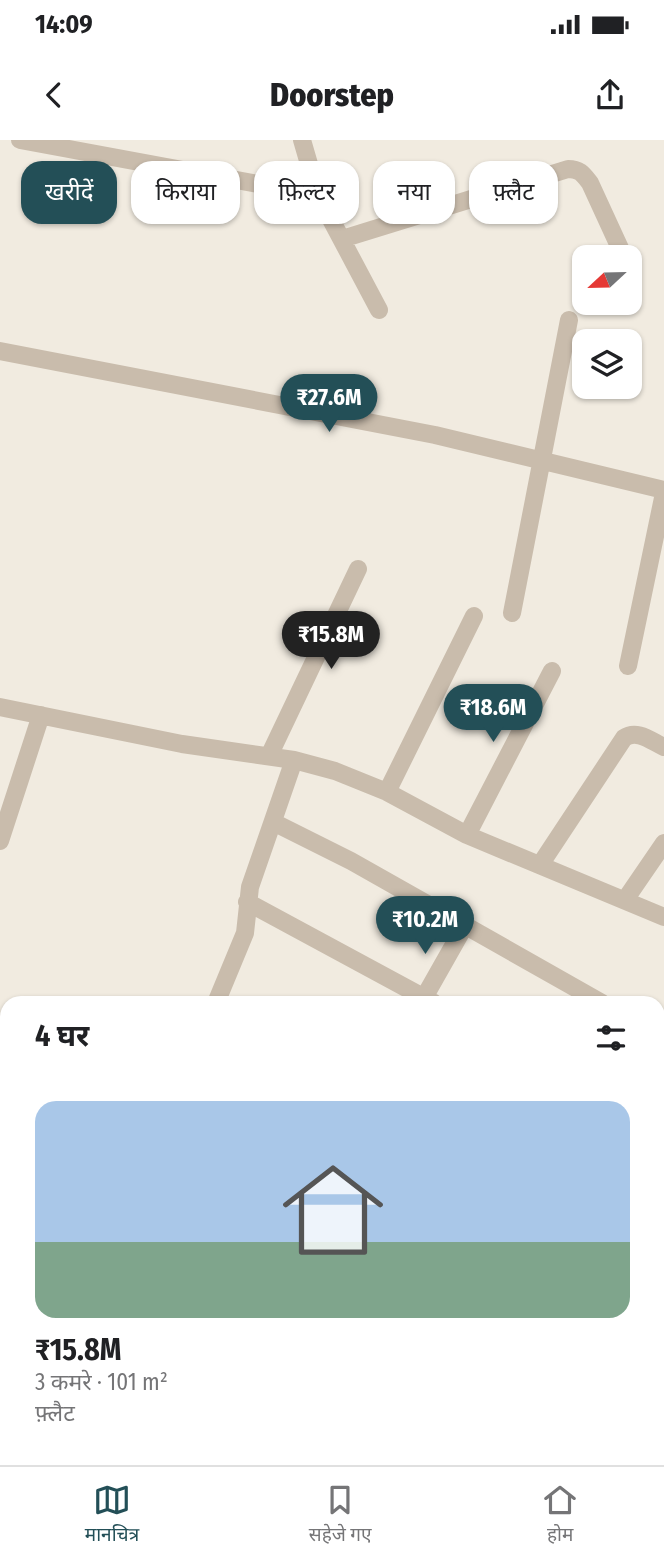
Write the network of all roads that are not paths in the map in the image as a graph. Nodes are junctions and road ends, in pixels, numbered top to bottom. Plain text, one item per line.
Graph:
1 (20, 140) edge
2 (302, 140) edge
3 (308, 161) edge
4 (254, 183) edge
5 (334, 224) edge
6 (342, 239) junction
7 (618, 245) edge
8 (379, 310) dead end
9 (569, 320) dead end
10 (0, 351) edge
11 (541, 461) junction
12 (664, 492) edge
13 (358, 569) dead end
14 (512, 614) dead end
15 (474, 616) dead end
16 (628, 666) dead end
17 (552, 671) dead end
18 (0, 707) edge
19 (41, 715) junction
20 (664, 747) edge
21 (269, 756) junction
22 (293, 760) junction
23 (387, 792) junction
24 (273, 822) junction
25 (467, 835) junction
26 (0, 841) edge
27 (664, 843) edge
28 (540, 865) junction
29 (625, 900) junction
30 (247, 902) junction
31 (664, 916) edge
32 (464, 927) junction
33 (219, 996) edge
34 (417, 996) edge
35 (429, 996) edge
36 (589, 996) edge

1 - 4 street
2 - 3 street
5 - 6 street
6 - 7 street
6 - 8 street
9 - 11 street
10 - 11 street
11 - 12 street
11 - 14 street
12 - 16 street
13 - 21 street
15 - 23 street
17 - 25 street
18 - 19 street
19 - 21 street
19 - 26 street
20 - 28 street
21 - 22 street
22 - 23 street
22 - 24 street
23 - 25 street
24 - 30 street
24 - 32 street
25 - 28 street
27 - 29 street
28 - 29 street
29 - 31 street
30 - 33 street
30 - 34 street
32 - 35 street
32 - 36 street

